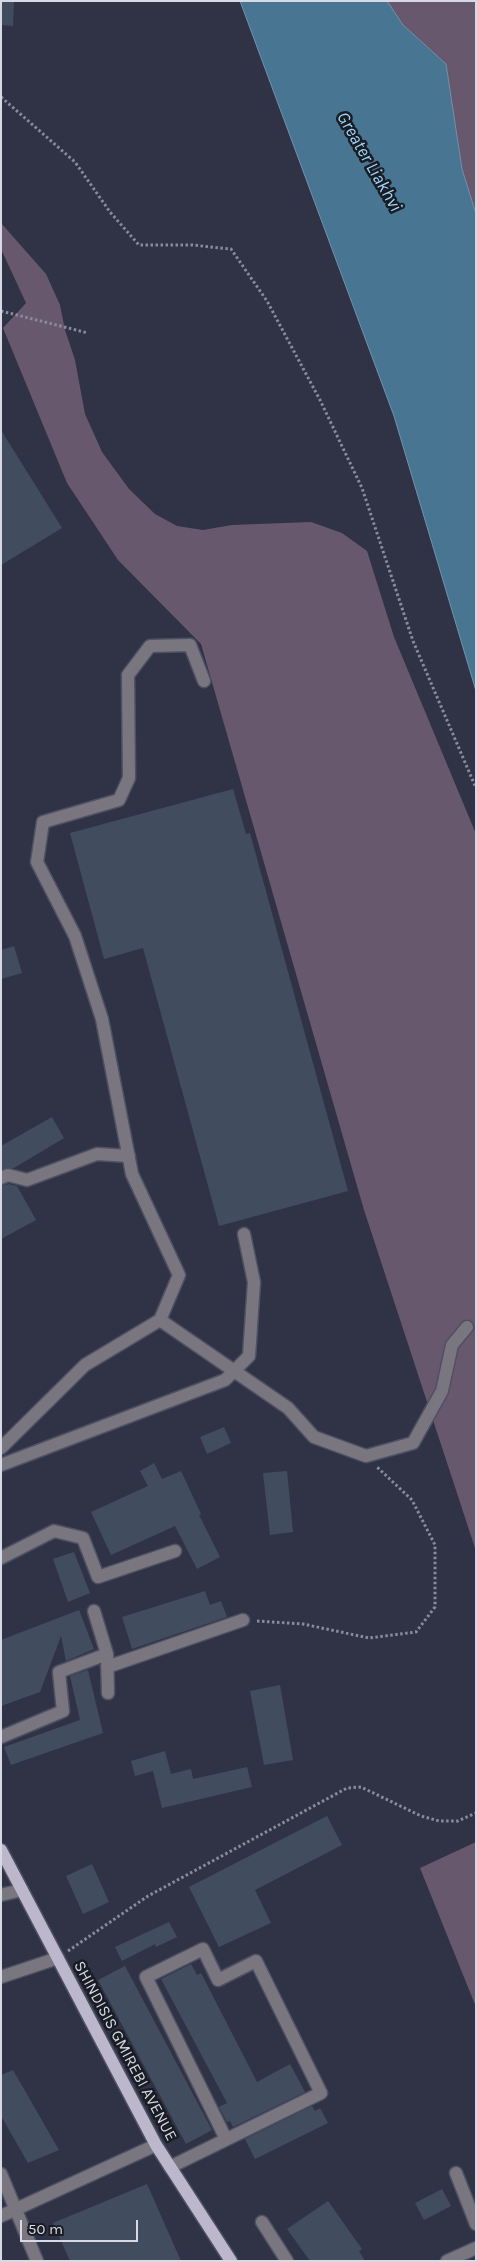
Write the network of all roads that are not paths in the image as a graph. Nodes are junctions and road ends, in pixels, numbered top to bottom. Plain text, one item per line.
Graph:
1 (204, 681) dead end
2 (129, 1156) junction
3 (1, 1178) edge
4 (244, 1234) dead end
5 (160, 1320) junction
6 (467, 1327) dead end
7 (235, 1370) junction
8 (1, 1448) edge
9 (1, 1465) edge
10 (175, 1551) dead end
11 (1, 1558) edge
12 (94, 1611) dead end
13 (243, 1620) road end
14 (107, 1661) junction
15 (108, 1693) dead end
16 (1, 1737) edge
17 (1, 1850) edge
18 (22, 1890) junction
19 (1, 1895) edge
20 (58, 1958) junction
21 (1, 1976) edge
22 (226, 2139) junction
23 (156, 2145) junction
24 (170, 2167) junction
25 (456, 2173) dead end
26 (1, 2174) edge
27 (17, 2210) junction
28 (1, 2216) edge
29 (262, 2222) dead end
30 (476, 2224) edge
31 (476, 2248) edge
32 (37, 2261) edge
33 (231, 2261) edge
34 (287, 2261) edge
35 (447, 2261) edge

1 - 2 street
2 - 3 street
2 - 5 street
4 - 7 street
5 - 7 street
5 - 8 street
6 - 7 street
7 - 9 street
10 - 11 street
12 - 14 street
13 - 14 street
14 - 15 street
14 - 16 street
17 - 18 main road, SHINDISIS GMIREBI AVENUE
18 - 19 street
18 - 20 main road, SHINDISIS GMIREBI AVENUE
20 - 21 street
20 - 23 main road, SHINDISIS GMIREBI AVENUE
22 - 22 street
22 - 24 street
23 - 24 main road, SHINDISIS GMIREBI AVENUE
23 - 27 street
24 - 33 main road, SHINDISIS GMIREBI AVENUE
25 - 30 street
26 - 27 street
27 - 28 street
27 - 32 street
29 - 34 street
31 - 35 street

